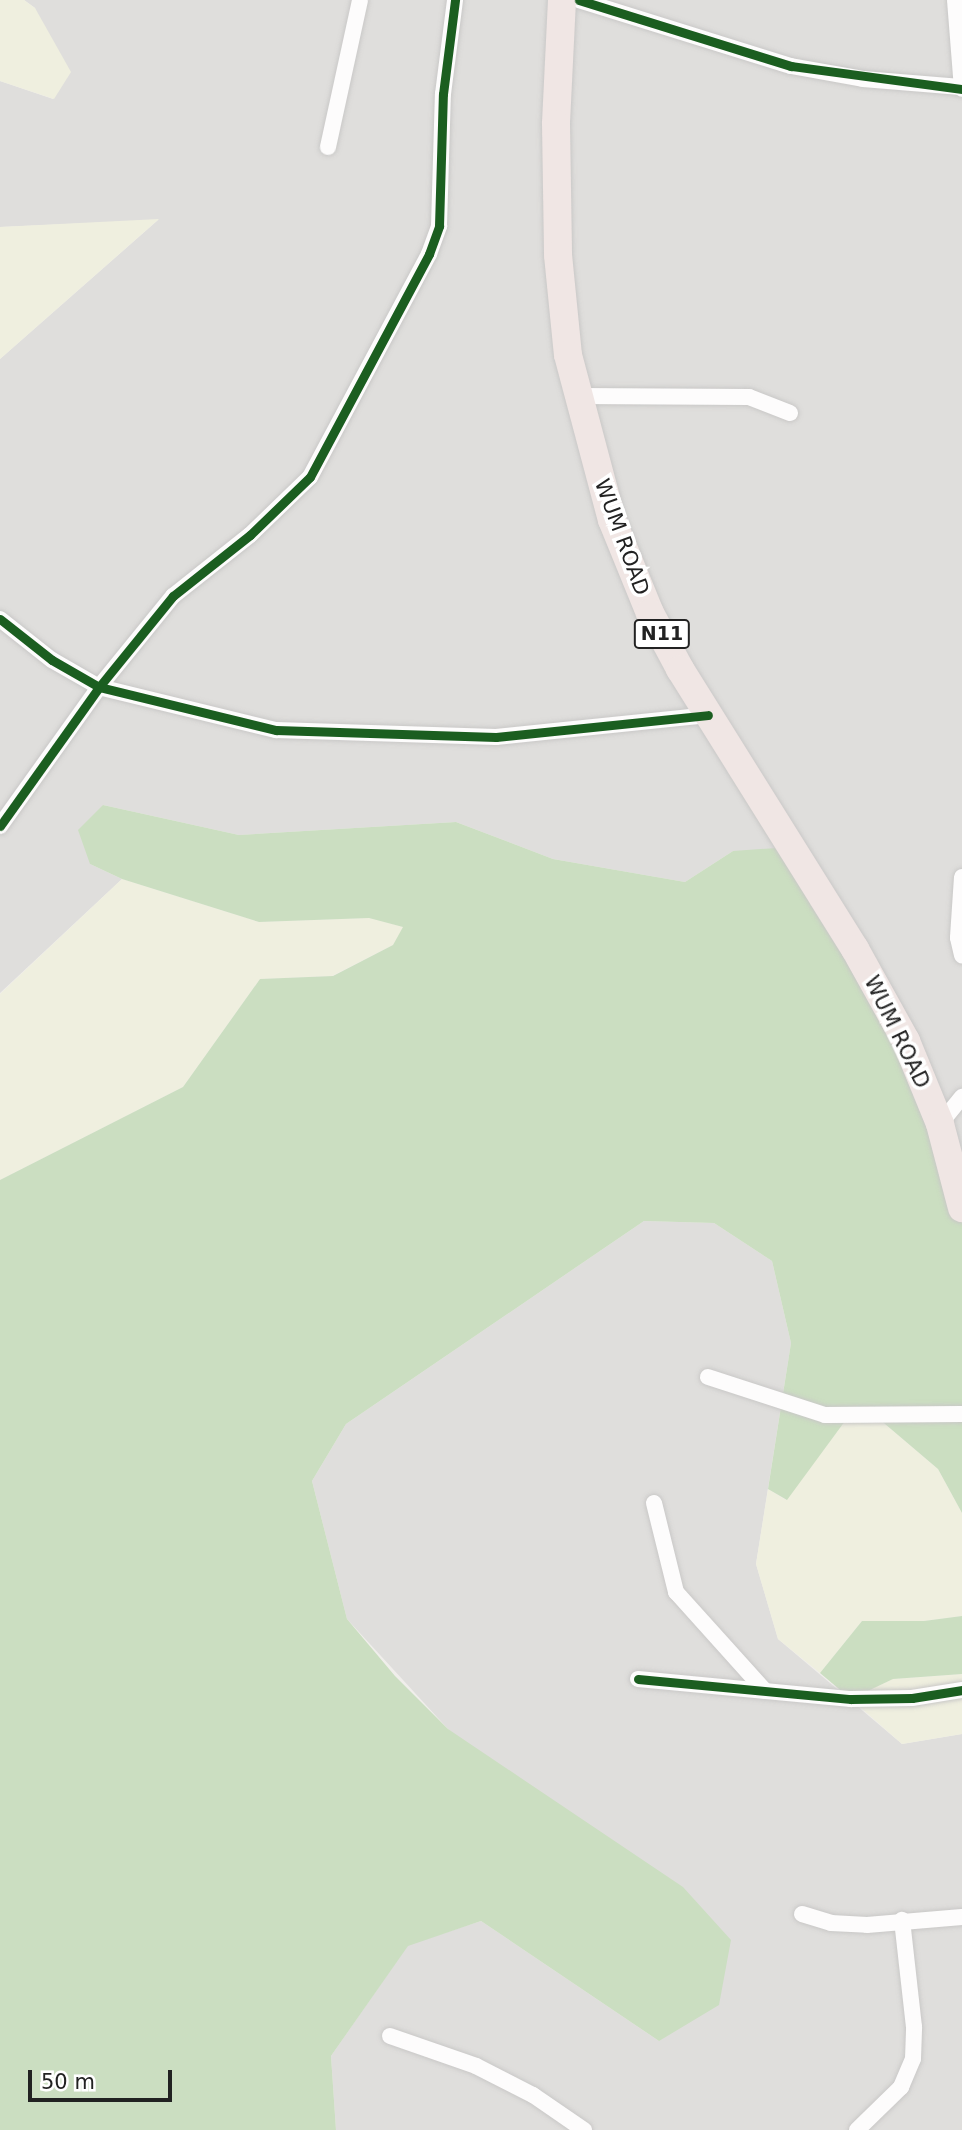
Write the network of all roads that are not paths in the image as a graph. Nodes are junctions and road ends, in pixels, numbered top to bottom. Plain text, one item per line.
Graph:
1 (360, 0) edge
2 (455, 0) edge
3 (562, 0) edge
4 (579, 0) edge
5 (956, 0) edge
6 (962, 88) edge
7 (328, 147) dead end
8 (578, 396) junction
9 (790, 413) dead end
10 (0, 619) edge
11 (99, 687) junction
12 (708, 715) junction
13 (0, 826) edge
14 (962, 877) edge
15 (962, 956) edge
16 (962, 1097) edge
17 (940, 1124) junction
18 (962, 1208) edge
19 (708, 1377) dead end
20 (962, 1414) edge
21 (654, 1503) dead end
22 (638, 1679) dead end
23 (962, 1690) edge
24 (765, 1691) junction
25 (802, 1914) dead end
26 (962, 1917) edge
27 (902, 1920) junction
28 (390, 2036) dead end
29 (584, 2130) edge
30 (858, 2130) edge

1 - 7 street
2 - 11 street
3 - 8 highway, WUM ROAD / N11
4 - 6 street
5 - 6 street
8 - 9 street
8 - 12 highway, WUM ROAD / N11
10 - 11 street
11 - 12 street
11 - 13 street
12 - 17 highway, WUM ROAD / N11
14 - 15 street
16 - 17 street
17 - 18 highway, WUM ROAD / N11
19 - 20 street
21 - 24 street
22 - 24 street
23 - 24 street
25 - 27 street
26 - 27 street
27 - 30 street
28 - 29 street

